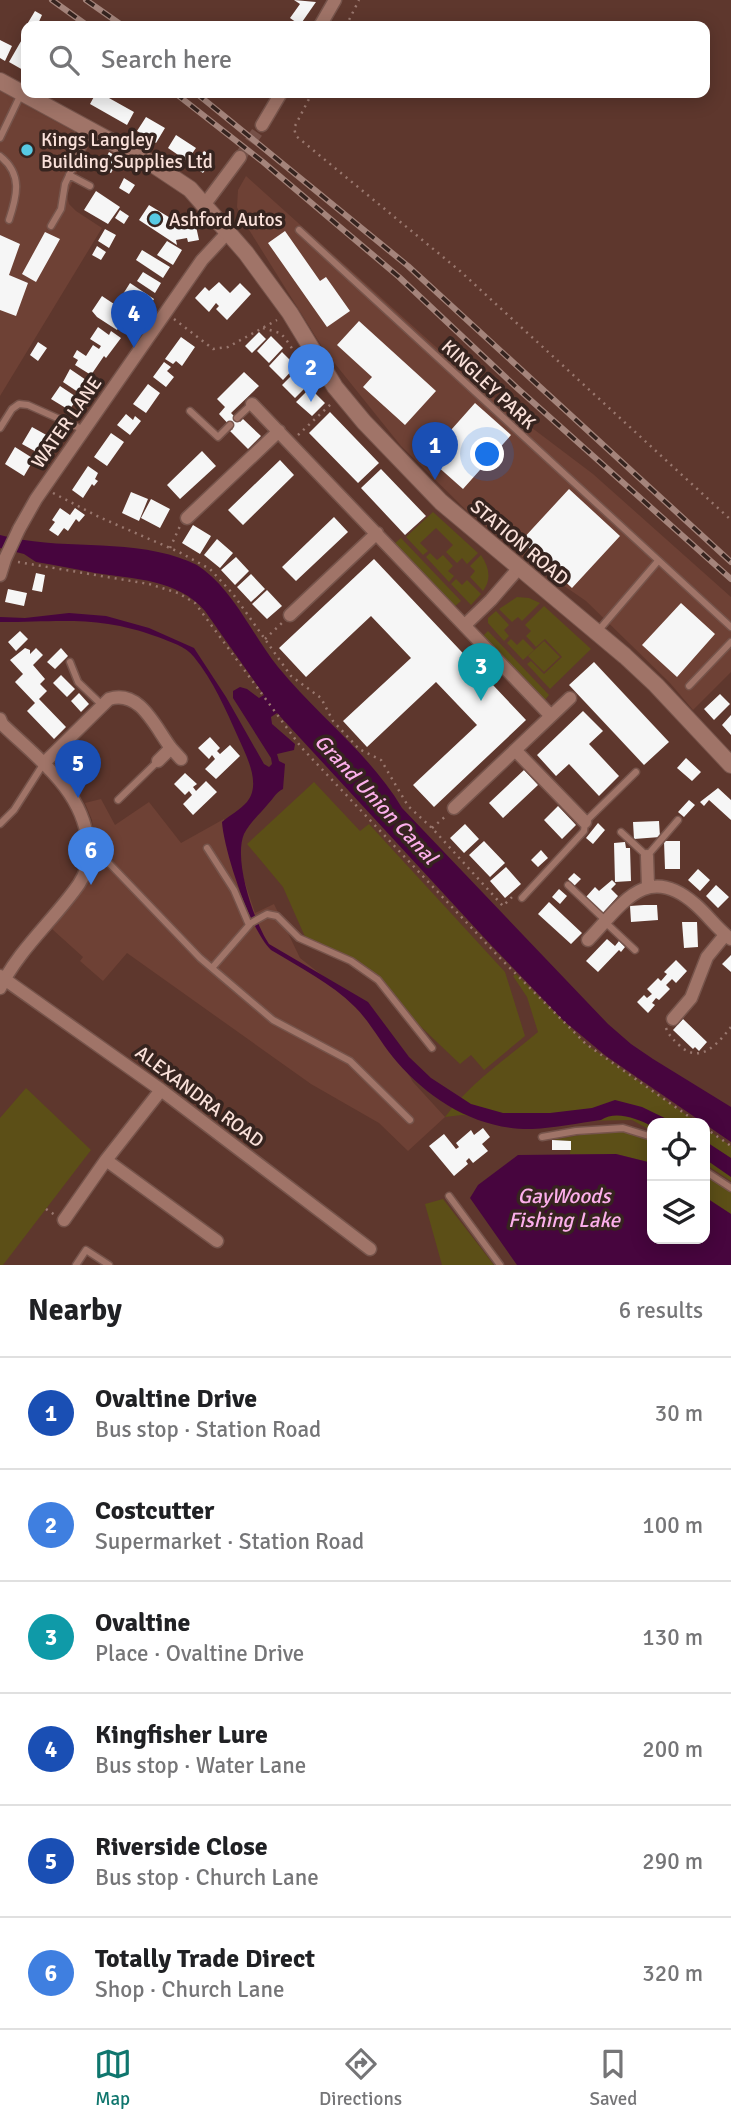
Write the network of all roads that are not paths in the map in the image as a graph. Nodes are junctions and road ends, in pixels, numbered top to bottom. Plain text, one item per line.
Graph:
1 (335, 0) edge
2 (323, 21) edge
3 (0, 81) edge
4 (21, 92) edge
5 (21, 94) edge
6 (33, 98) edge
7 (278, 98) edge
8 (262, 125) tunnel mouth
9 (91, 130) junction
10 (0, 138) edge
11 (0, 156) edge
12 (240, 157) tunnel mouth
13 (69, 175) junction
14 (90, 186) dead end
15 (205, 204) junction
16 (9, 220) dead end
17 (51, 226) dead end
18 (299, 230) dead end
19 (228, 232) junction
20 (252, 404) joint
21 (190, 411) dead end
22 (237, 418) dead end
23 (230, 425) dead end
24 (0, 428) edge
25 (84, 430) junction
26 (279, 431) junction
27 (187, 518) road end
28 (377, 533) junction
29 (658, 561) junction
30 (518, 569) junction
31 (0, 575) edge
32 (290, 615) road end
33 (465, 625) junction
34 (731, 627) edge
35 (597, 633) junction
36 (731, 642) edge
37 (70, 662) dead end
38 (689, 686) dead end
39 (570, 698) dead end
40 (102, 705) junction
41 (551, 716) junction
42 (1, 722) edge
43 (171, 748) junction
44 (514, 750) junction
45 (181, 759) dead end
46 (158, 761) joint
47 (44, 763) junction
48 (731, 765) edge
49 (636, 772) dead end
50 (118, 800) dead end
51 (454, 808) road end
52 (678, 820) dead end
53 (586, 822) junction
54 (0, 824) edge
55 (621, 832) dead end
56 (207, 848) dead end
57 (89, 854) junction
58 (647, 856) junction
59 (568, 885) dead end
60 (648, 886) junction
61 (522, 898) road end
62 (606, 922) junction
63 (253, 923) junction
64 (728, 937) edge
65 (588, 940) dead end
66 (635, 950) dead end
67 (212, 968) junction
68 (1, 981) edge
69 (673, 1019) road end
70 (432, 1048) dead end
71 (161, 1090) junction
72 (410, 1120) dead end
73 (647, 1136) edge
74 (542, 1137) dead end
75 (106, 1160) junction
76 (710, 1174) edge
77 (731, 1188) edge
78 (449, 1196) dead end
79 (64, 1220) dead end
80 (217, 1241) dead end
81 (370, 1249) dead end
82 (75, 1265) edge
83 (109, 1265) edge
84 (500, 1265) edge

1 - 2 street
3 - 4 street, STATION ROAD
5 - 10 lane
6 - 9 street, STATION ROAD
7 - 8 street
9 - 13 lane
9 - 15 street, STATION ROAD
11 - 16 lane
12 - 15 street
13 - 14 lane
13 - 17 lane
15 - 19 street, STATION ROAD
18 - 29 lane, KINGLEY PARK
19 - 25 street, WATER LANE
19 - 30 street, STATION ROAD
20 - 22 lane
20 - 26 street
21 - 23 lane
24 - 25 lane
25 - 31 street, WATER LANE, bridge
26 - 27 street
26 - 28 street
28 - 32 street
28 - 33 street
29 - 34 lane, KINGLEY PARK
29 - 35 lane
30 - 33 street
30 - 35 street, STATION ROAD
33 - 41 street
35 - 48 street, STATION ROAD
36 - 38 lane
37 - 40 lane
39 - 41 street
40 - 43 street
40 - 47 street
41 - 44 street
42 - 47 street
43 - 45 street
43 - 46 street
44 - 51 street
44 - 53 street
46 - 50 lane
47 - 54 lane
47 - 57 street
49 - 53 lane
52 - 58 lane
53 - 61 lane
55 - 58 lane
56 - 63 lane
57 - 67 lane
57 - 68 street
58 - 60 street
59 - 62 lane
60 - 62 street
60 - 64 street
62 - 65 street
62 - 66 lane
63 - 67 lane
63 - 70 lane
64 - 69 street
67 - 72 lane
68 - 71 street, ALEXANDRA ROAD
71 - 75 street
71 - 81 street, ALEXANDRA ROAD
73 - 74 lane
75 - 79 street
75 - 80 street
76 - 77 lane
78 - 84 lane
82 - 83 lane

